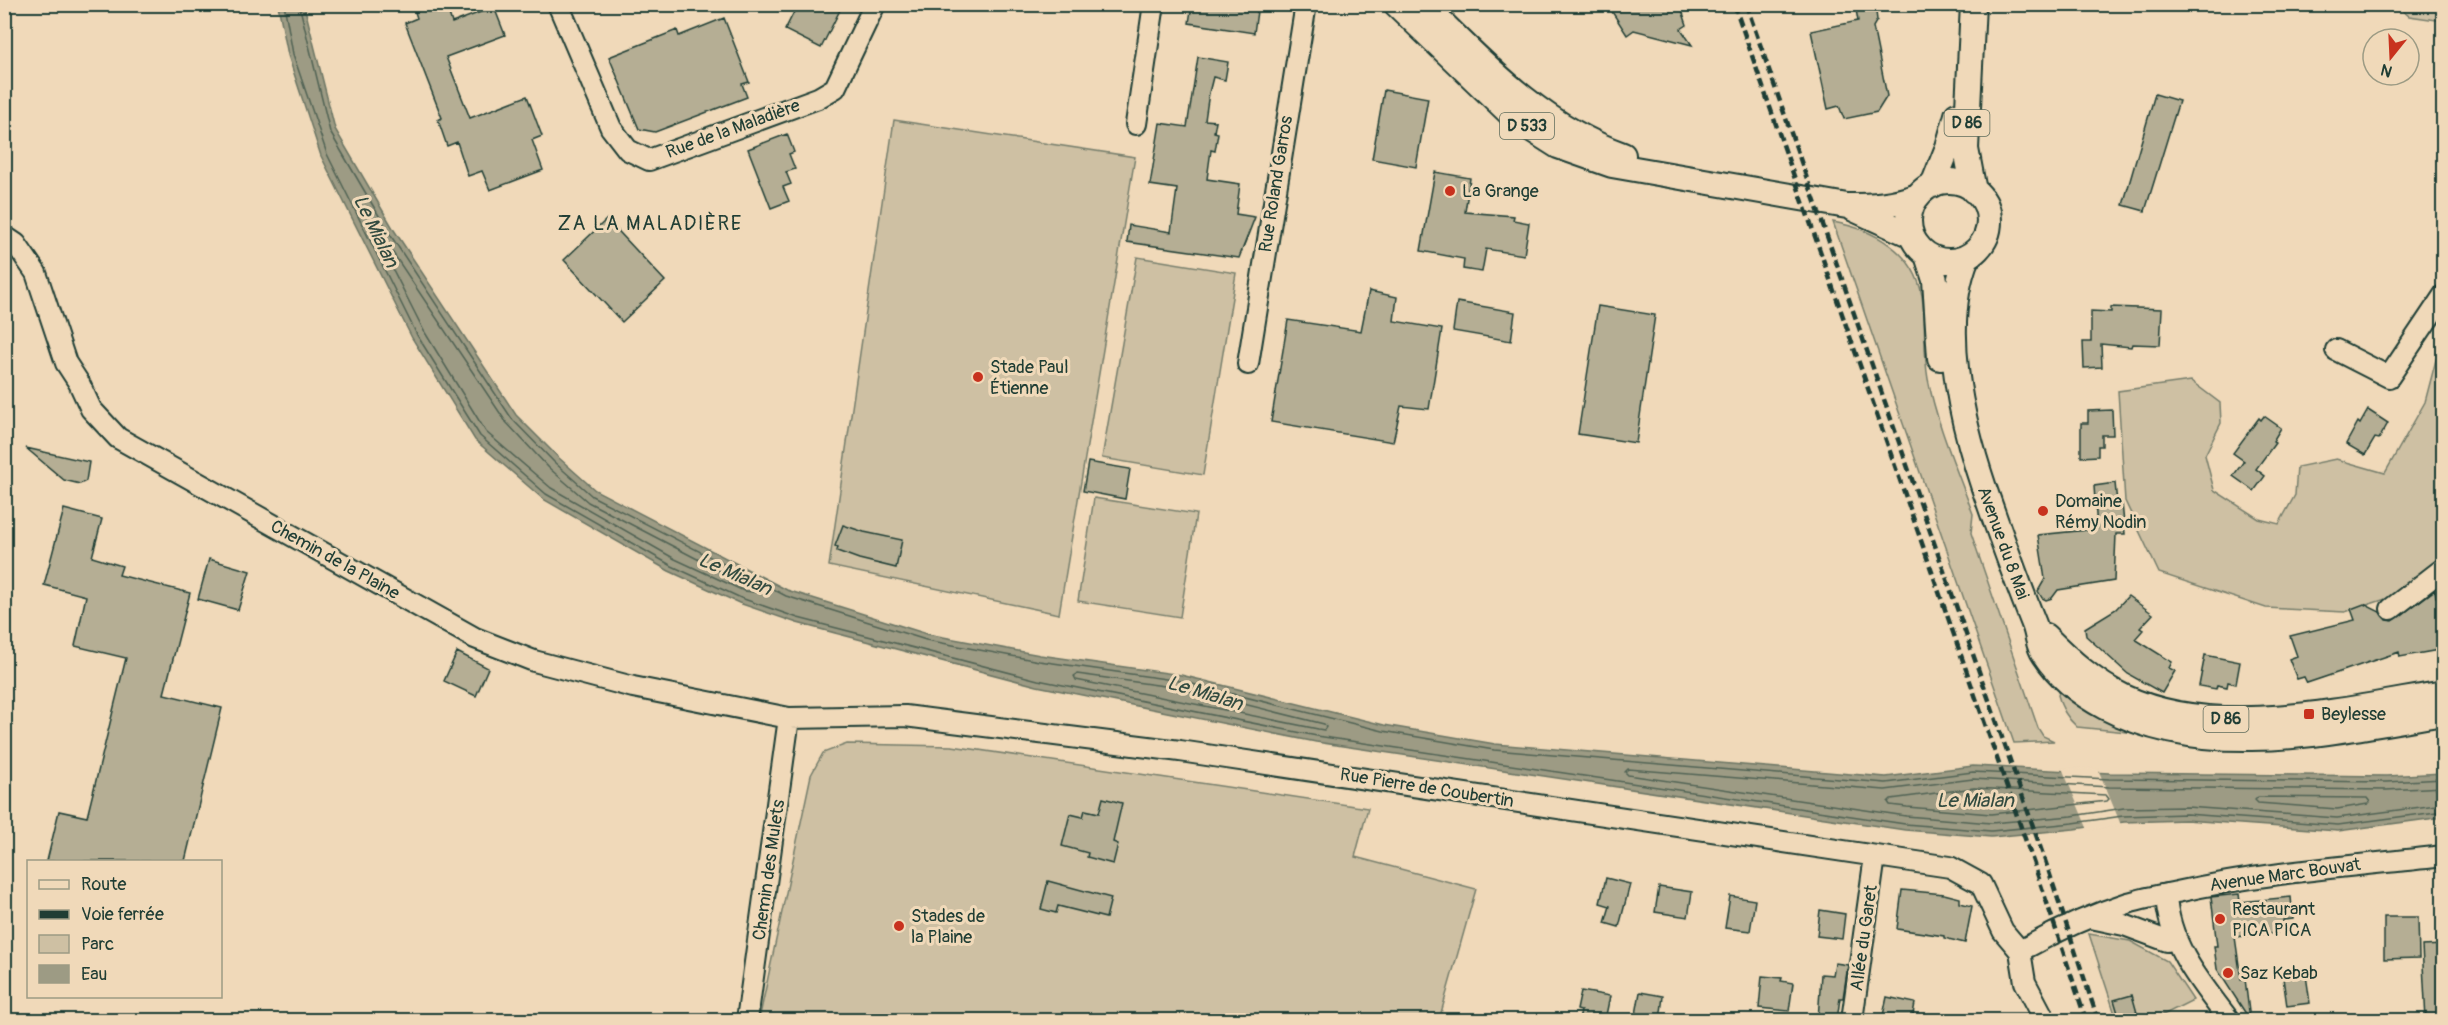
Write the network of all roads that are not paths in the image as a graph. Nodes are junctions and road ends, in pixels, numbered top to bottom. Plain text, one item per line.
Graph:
1 (558, 4) edge
2 (875, 4) edge
3 (1154, 4) edge
4 (1306, 4) edge
5 (1396, 4) edge
6 (1423, 4) edge
7 (1973, 4) edge
8 (1969, 54) junction
9 (1136, 124) dead end
10 (1696, 180) junction
11 (1925, 190) junction
12 (1974, 190) junction
13 (1847, 206) junction
14 (1911, 235) junction
15 (4, 236) edge
16 (1927, 255) junction
17 (1967, 257) junction
18 (2444, 295) edge
19 (2336, 350) dead end
20 (1248, 364) dead end
21 (1974, 459) junction
22 (2444, 568) edge
23 (2391, 609) dead end
24 (2034, 626) junction
25 (2444, 693) edge
26 (2444, 713) edge
27 (789, 718) junction
28 (1875, 856) junction
29 (2444, 856) edge
30 (2166, 894) junction
31 (2128, 903) junction
32 (2091, 918) junction
33 (2167, 941) junction
34 (2020, 951) junction
35 (2183, 955) junction
36 (747, 1020) edge
37 (1852, 1020) edge
38 (2045, 1020) edge
39 (2229, 1020) edge

1 - 2 street, Rue de la Maladière
3 - 9 street
4 - 20 street, Rue Roland Garros
5 - 10 main road, D 533
6 - 10 main road, D 533
7 - 8 main road, D 86
8 - 11 main road, D 86
8 - 12 main road, D 86
10 - 13 main road, D 533
11 - 12 main road
11 - 13 main road, D 533
11 - 14 main road
12 - 17 main road
13 - 14 main road, D 533
14 - 16 main road
15 - 27 street, Chemin de la Plaine
16 - 17 main road
16 - 21 main road, D 86
17 - 21 main road, D 86
18 - 19 street
21 - 24 main road, Avenue du 8 Mai / D 86
22 - 23 street
24 - 25 main road, Avenue du 8 Mai / D 86
24 - 26 main road, Avenue du 8 Mai / D 86
27 - 28 street, Rue Pierre de Coubertin
27 - 36 street, Chemin des Mulets
28 - 34 street, Rue Pierre de Coubertin
28 - 37 street, Allée du Garet
29 - 30 street, Avenue Marc Bouvat
30 - 31 street, Avenue Marc Bouvat
30 - 35 street
31 - 32 street, Avenue Marc Bouvat
31 - 33 street
32 - 33 street
32 - 34 street, Avenue Marc Bouvat
33 - 35 street
34 - 38 street
35 - 39 street

